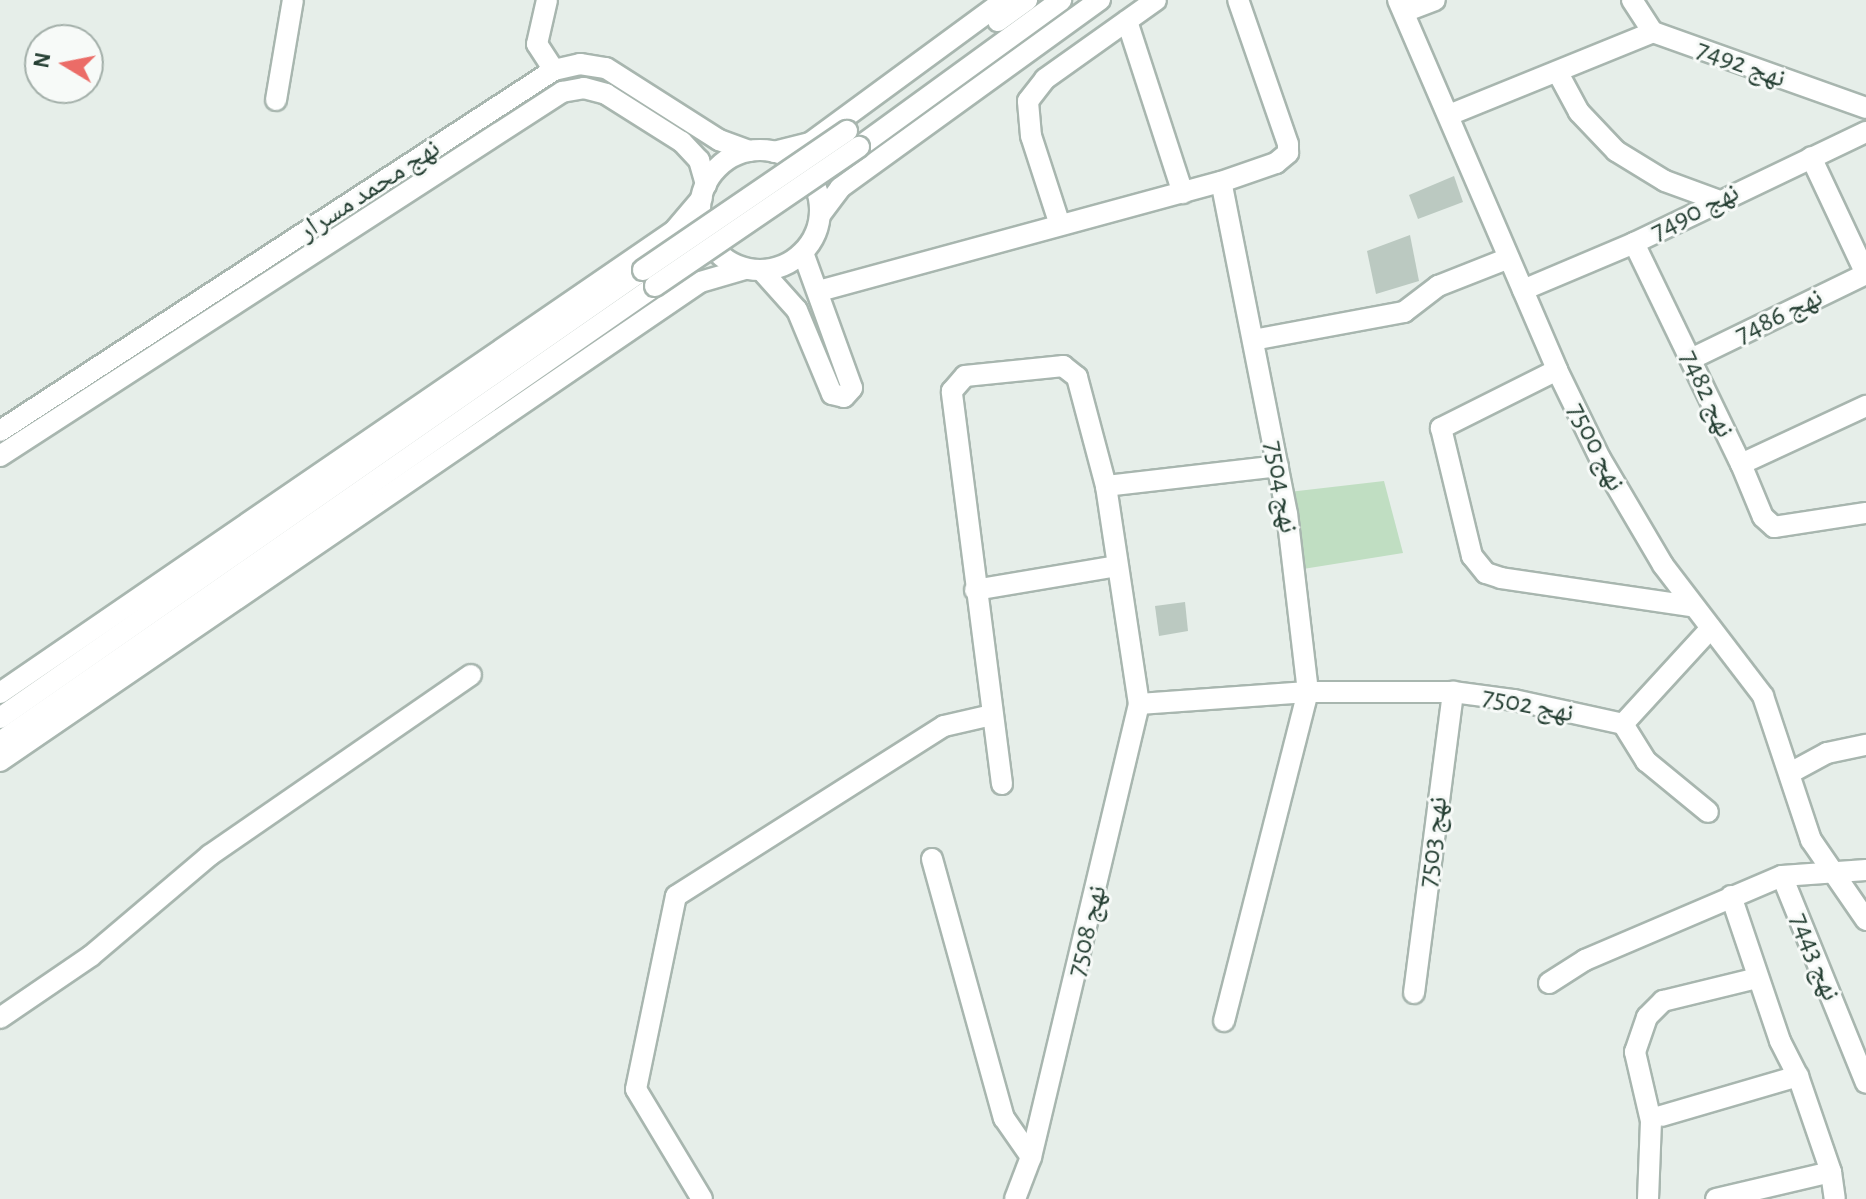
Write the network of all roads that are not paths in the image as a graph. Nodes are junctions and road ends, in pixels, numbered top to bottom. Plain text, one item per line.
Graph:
1 (293, 0) edge
2 (547, 0) edge
3 (1005, 0) edge
4 (1027, 0) edge
5 (1061, 0) edge
6 (1100, 0) edge
7 (1156, 0) edge
8 (1238, 0) edge
9 (1435, 0) edge
10 (1632, 0) edge
11 (1401, 6) edge
12 (1127, 21) junction
13 (1653, 32) junction
14 (554, 70) junction
15 (1558, 73) junction
16 (276, 100) dead end
17 (1866, 108) edge
18 (1449, 115) junction
19 (1866, 132) edge
20 (853, 139) junction
21 (749, 151) junction
22 (774, 152) junction
23 (1811, 157) junction
24 (1221, 182) junction
25 (704, 191) junction
26 (1183, 193) junction
27 (1717, 200) junction
28 (820, 215) junction
29 (1059, 222) junction
30 (1634, 243) junction
31 (803, 253) junction
32 (1509, 258) junction
33 (754, 270) junction
34 (1866, 274) edge
35 (649, 278) junction
36 (1523, 290) junction
37 (819, 291) junction
38 (1253, 340) junction
39 (1691, 359) junction
40 (1557, 370) junction
41 (1866, 406) edge
42 (0, 431) edge
43 (0, 456) edge
44 (1741, 464) junction
45 (1278, 466) junction
46 (1106, 486) junction
47 (1866, 513) edge
48 (1117, 566) junction
49 (975, 590) junction
50 (1691, 606) junction
51 (1711, 628) junction
52 (471, 675) dead end
53 (1308, 692) junction
54 (1453, 692) junction
55 (0, 693) edge
56 (1139, 704) junction
57 (992, 715) junction
58 (0, 718) edge
59 (1623, 724) junction
60 (0, 742) edge
61 (1866, 745) edge
62 (0, 761) edge
63 (1790, 773) junction
64 (1002, 784) dead end
65 (1708, 812) dead end
66 (932, 859) dead end
67 (1829, 870) junction
68 (1866, 870) edge
69 (1782, 876) junction
70 (1731, 896) junction
71 (1866, 920) edge
72 (1757, 978) junction
73 (1549, 983) dead end
74 (1414, 993) dead end
75 (0, 1018) edge
76 (1224, 1021) dead end
77 (1798, 1076) junction
78 (1866, 1083) edge
79 (1661, 1116) dead end
80 (1031, 1157) junction
81 (1831, 1172) junction
82 (702, 1199) edge
83 (1015, 1199) edge
84 (1648, 1199) edge
85 (1716, 1199) edge
86 (1835, 1199) edge

1 - 16 street
2 - 14 street
3 - 22 street
4 - 20 street
5 - 20 street
6 - 28 street
7 - 12 street
8 - 24 street
9 - 11 street
10 - 13 street
11 - 18 street, نهج 7500
12 - 26 street
12 - 29 street
13 - 15 street
13 - 17 street, نهج 7492
14 - 21 street, نهج محمد مسرار
14 - 42 street, نهج محمد مسرار
15 - 18 street
15 - 27 street
18 - 32 street, نهج 7500
19 - 23 street, نهج 7490
20 - 35 street, bridge
21 - 22 street
21 - 25 street
22 - 28 street
23 - 27 street, نهج 7490
23 - 34 street
24 - 26 street
24 - 38 street, نهج 7504
25 - 33 street
25 - 43 street, نهج محمد مسرار
25 - 55 street
26 - 29 street
27 - 30 street, نهج 7490
28 - 31 street
29 - 37 street
30 - 36 street, نهج 7490
30 - 39 street, نهج 7482
31 - 33 street
31 - 37 street
32 - 36 street, نهج 7500
32 - 38 street
33 - 37 street
33 - 62 street
34 - 39 street, نهج 7486
35 - 58 street
35 - 60 street
36 - 40 street, نهج 7500
38 - 45 street, نهج 7504
39 - 44 street, نهج 7482
40 - 50 street, نهج 7500
40 - 50 street
41 - 44 street, نهج 7482
44 - 47 street
45 - 46 street
45 - 53 street, نهج 7504
46 - 48 street
46 - 49 street
48 - 49 street
48 - 56 street
49 - 57 street
50 - 51 street, نهج 7500
51 - 59 street
51 - 63 street, نهج 7500
52 - 75 street
53 - 54 street, نهج 7502
53 - 56 street, نهج 7502
53 - 76 street, نهج 7504
54 - 59 street, نهج 7502
54 - 74 street, نهج 7503
56 - 80 street, نهج 7508
57 - 64 street
57 - 82 street
59 - 65 street
61 - 63 street
63 - 67 street, نهج 7500
66 - 80 street
67 - 68 street
67 - 69 street
67 - 71 street, نهج 7500
69 - 70 street
69 - 78 street, نهج 7443
70 - 72 street
70 - 73 street
72 - 77 street
72 - 84 street
77 - 79 street
77 - 81 street
80 - 83 street, نهج 7508
81 - 85 street
81 - 86 street

